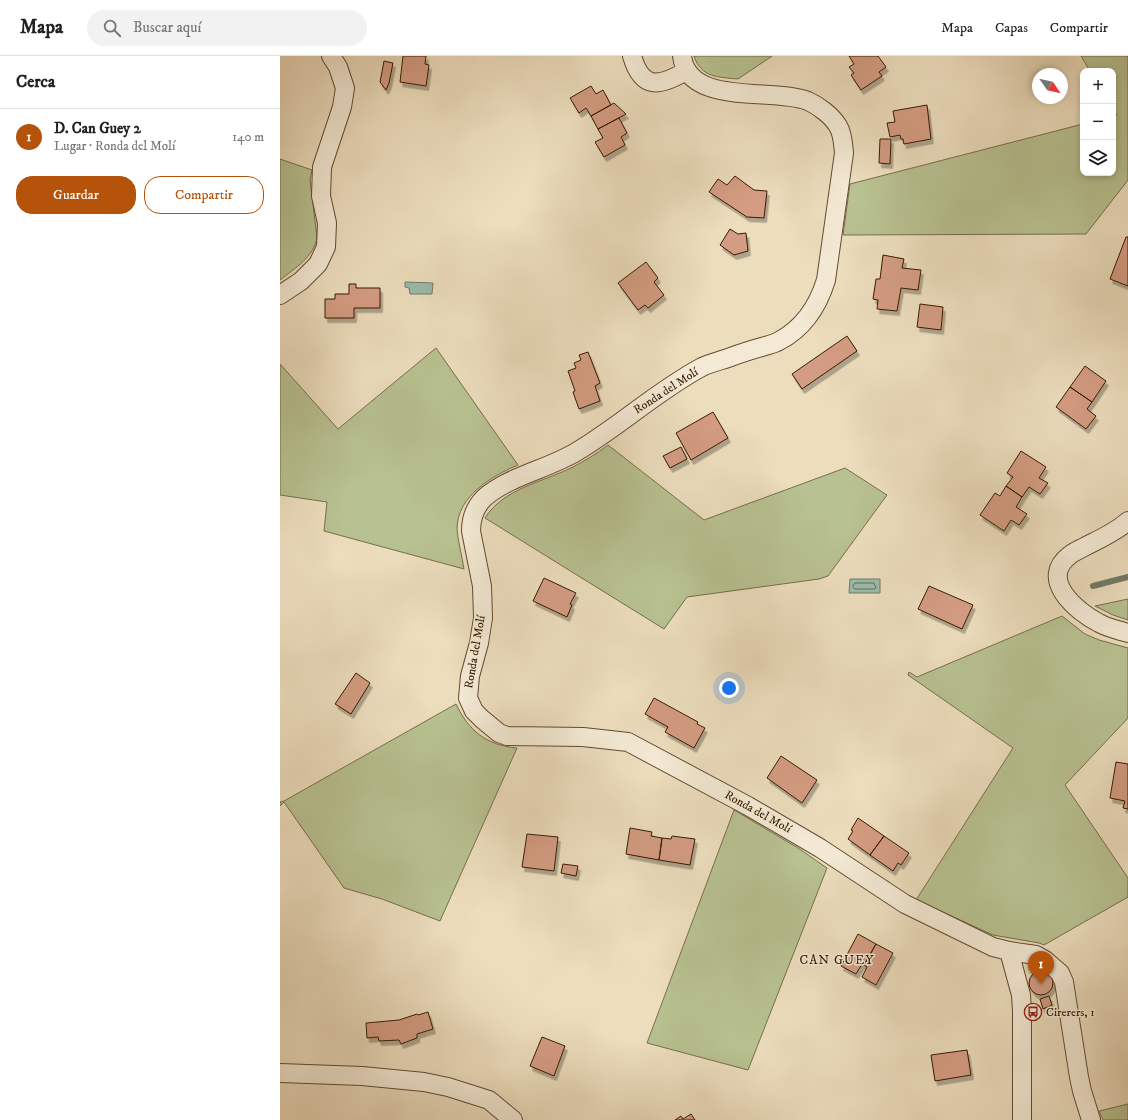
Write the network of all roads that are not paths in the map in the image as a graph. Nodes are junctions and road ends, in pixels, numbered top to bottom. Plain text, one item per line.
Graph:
1 (331, 56) edge
2 (632, 56) edge
3 (684, 63) edge
4 (280, 295) edge
5 (1128, 521) edge
6 (1128, 633) edge
7 (1009, 951) junction
8 (280, 1073) edge
9 (513, 1120) edge
10 (1022, 1120) edge
11 (1091, 1120) edge

1 - 4 street
2 - 3 street
3 - 7 street, Ronda del Molí
5 - 6 street
7 - 10 street
7 - 11 street, Ronda del Molí
8 - 9 street

